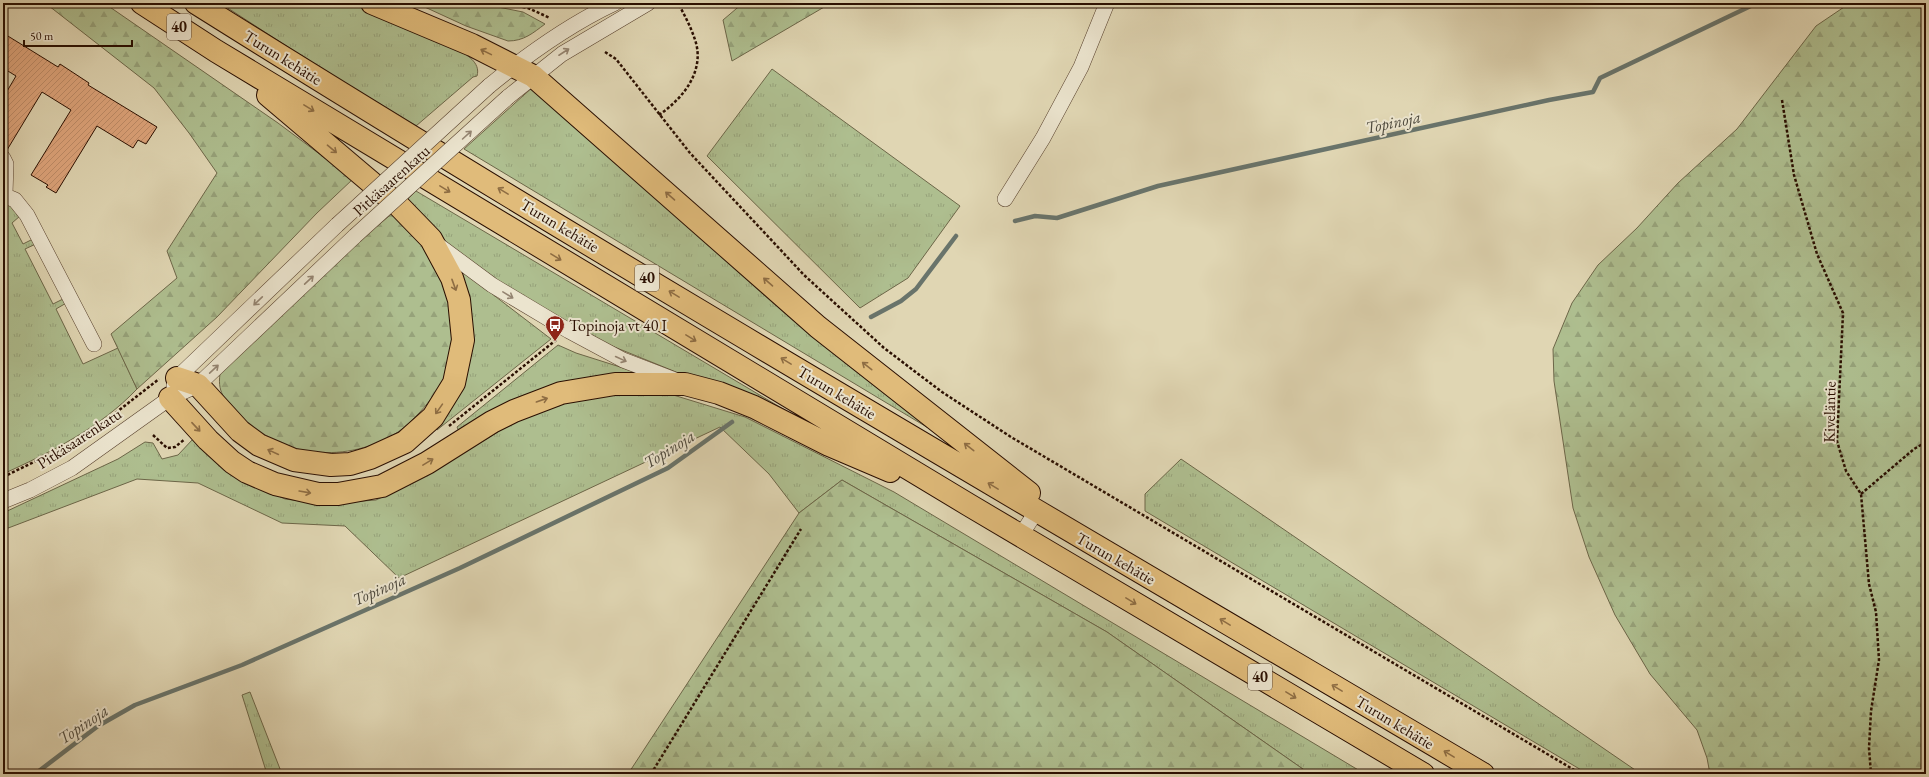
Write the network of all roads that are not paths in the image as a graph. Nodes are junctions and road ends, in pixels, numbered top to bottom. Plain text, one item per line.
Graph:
1 (142, 3) edge
2 (196, 3) edge
3 (372, 3) edge
4 (614, 3) edge
5 (648, 3) edge
6 (1107, 3) edge
7 (216, 51) junction
8 (514, 66) junction
9 (533, 76) junction
10 (3, 158) edge
11 (4, 195) edge
12 (1005, 199) dead end
13 (431, 239) junction
14 (94, 344) dead end
15 (170, 384) junction
16 (198, 384) junction
17 (685, 384) junction
18 (3, 501) edge
19 (969, 505) junction
20 (1036, 512) junction
21 (1021, 535) junction
22 (1099, 548) junction
23 (1423, 774) edge
24 (1483, 774) edge

1 - 7 highway, Turun kehätie / 40
20 -> 2 highway, Turun kehätie / 40
8 -> 3 highway
4 - 8 street, Pitkäsaarenkatu
9 -> 5 street, Pitkäsaarenkatu
6 - 12 street
7 -> 13 highway
7 -> 19 highway, Turun kehätie / 40
8 - 9 highway
8 -> 15 street, Pitkäsaarenkatu, bridge
16 -> 9 street, Pitkäsaarenkatu, bridge
22 -> 9 highway
10 - 11 street
11 - 14 street
13 -> 16 highway
13 -> 17 street
15 - 16 highway
15 -> 17 highway
15 - 18 street, Pitkäsaarenkatu
17 - 19 highway
19 - 21 highway, Turun kehätie / 40
20 - 21 street
20 - 22 highway, Turun kehätie / 40
21 -> 23 highway, Turun kehätie / 40
24 -> 22 highway, Turun kehätie / 40

